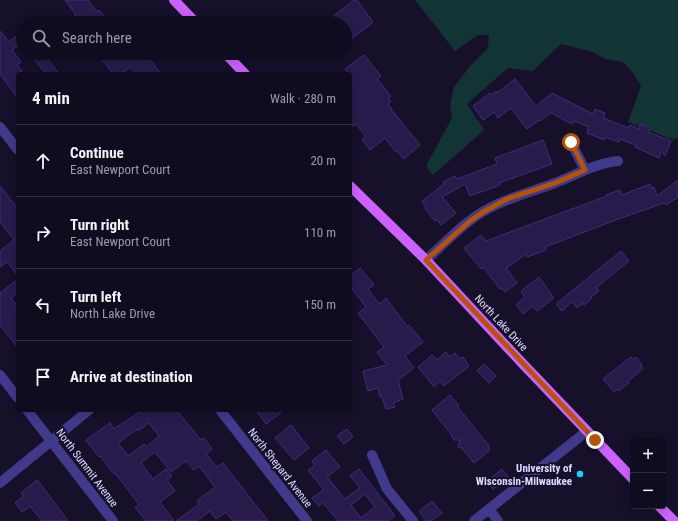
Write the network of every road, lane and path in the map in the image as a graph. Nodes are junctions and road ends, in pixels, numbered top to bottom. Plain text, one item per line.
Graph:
1 (174, 0) edge
2 (189, 16) edge
3 (232, 60) edge
4 (243, 72) edge
5 (0, 127) edge
6 (571, 142) dead end
7 (16, 147) edge
8 (618, 161) dead end
9 (585, 170) junction
10 (352, 191) edge
11 (426, 260) junction
12 (0, 375) edge
13 (16, 395) edge
14 (29, 412) edge
15 (87, 412) edge
16 (222, 412) edge
17 (587, 431) junction
18 (51, 441) junction
19 (372, 455) dead end
20 (630, 476) edge
21 (0, 483) edge
22 (489, 509) junction
23 (662, 509) edge
24 (112, 521) edge
25 (307, 521) edge
26 (413, 521) edge
27 (474, 521) edge
28 (498, 521) edge
29 (674, 521) edge

1 - 2 main road
3 - 4 main road
5 - 7 street
6 - 9 street
8 - 9 street
9 - 11 street
10 - 11 main road, North Lake Drive
11 - 17 main road, North Lake Drive
12 - 13 street
14 - 18 street, North Summit Avenue
15 - 18 street
16 - 25 street, North Shepard Avenue
17 - 20 main road, North Lake Drive
17 - 22 street
18 - 21 street
18 - 24 street, North Summit Avenue
19 - 26 street
22 - 27 street
22 - 28 street
23 - 29 main road

